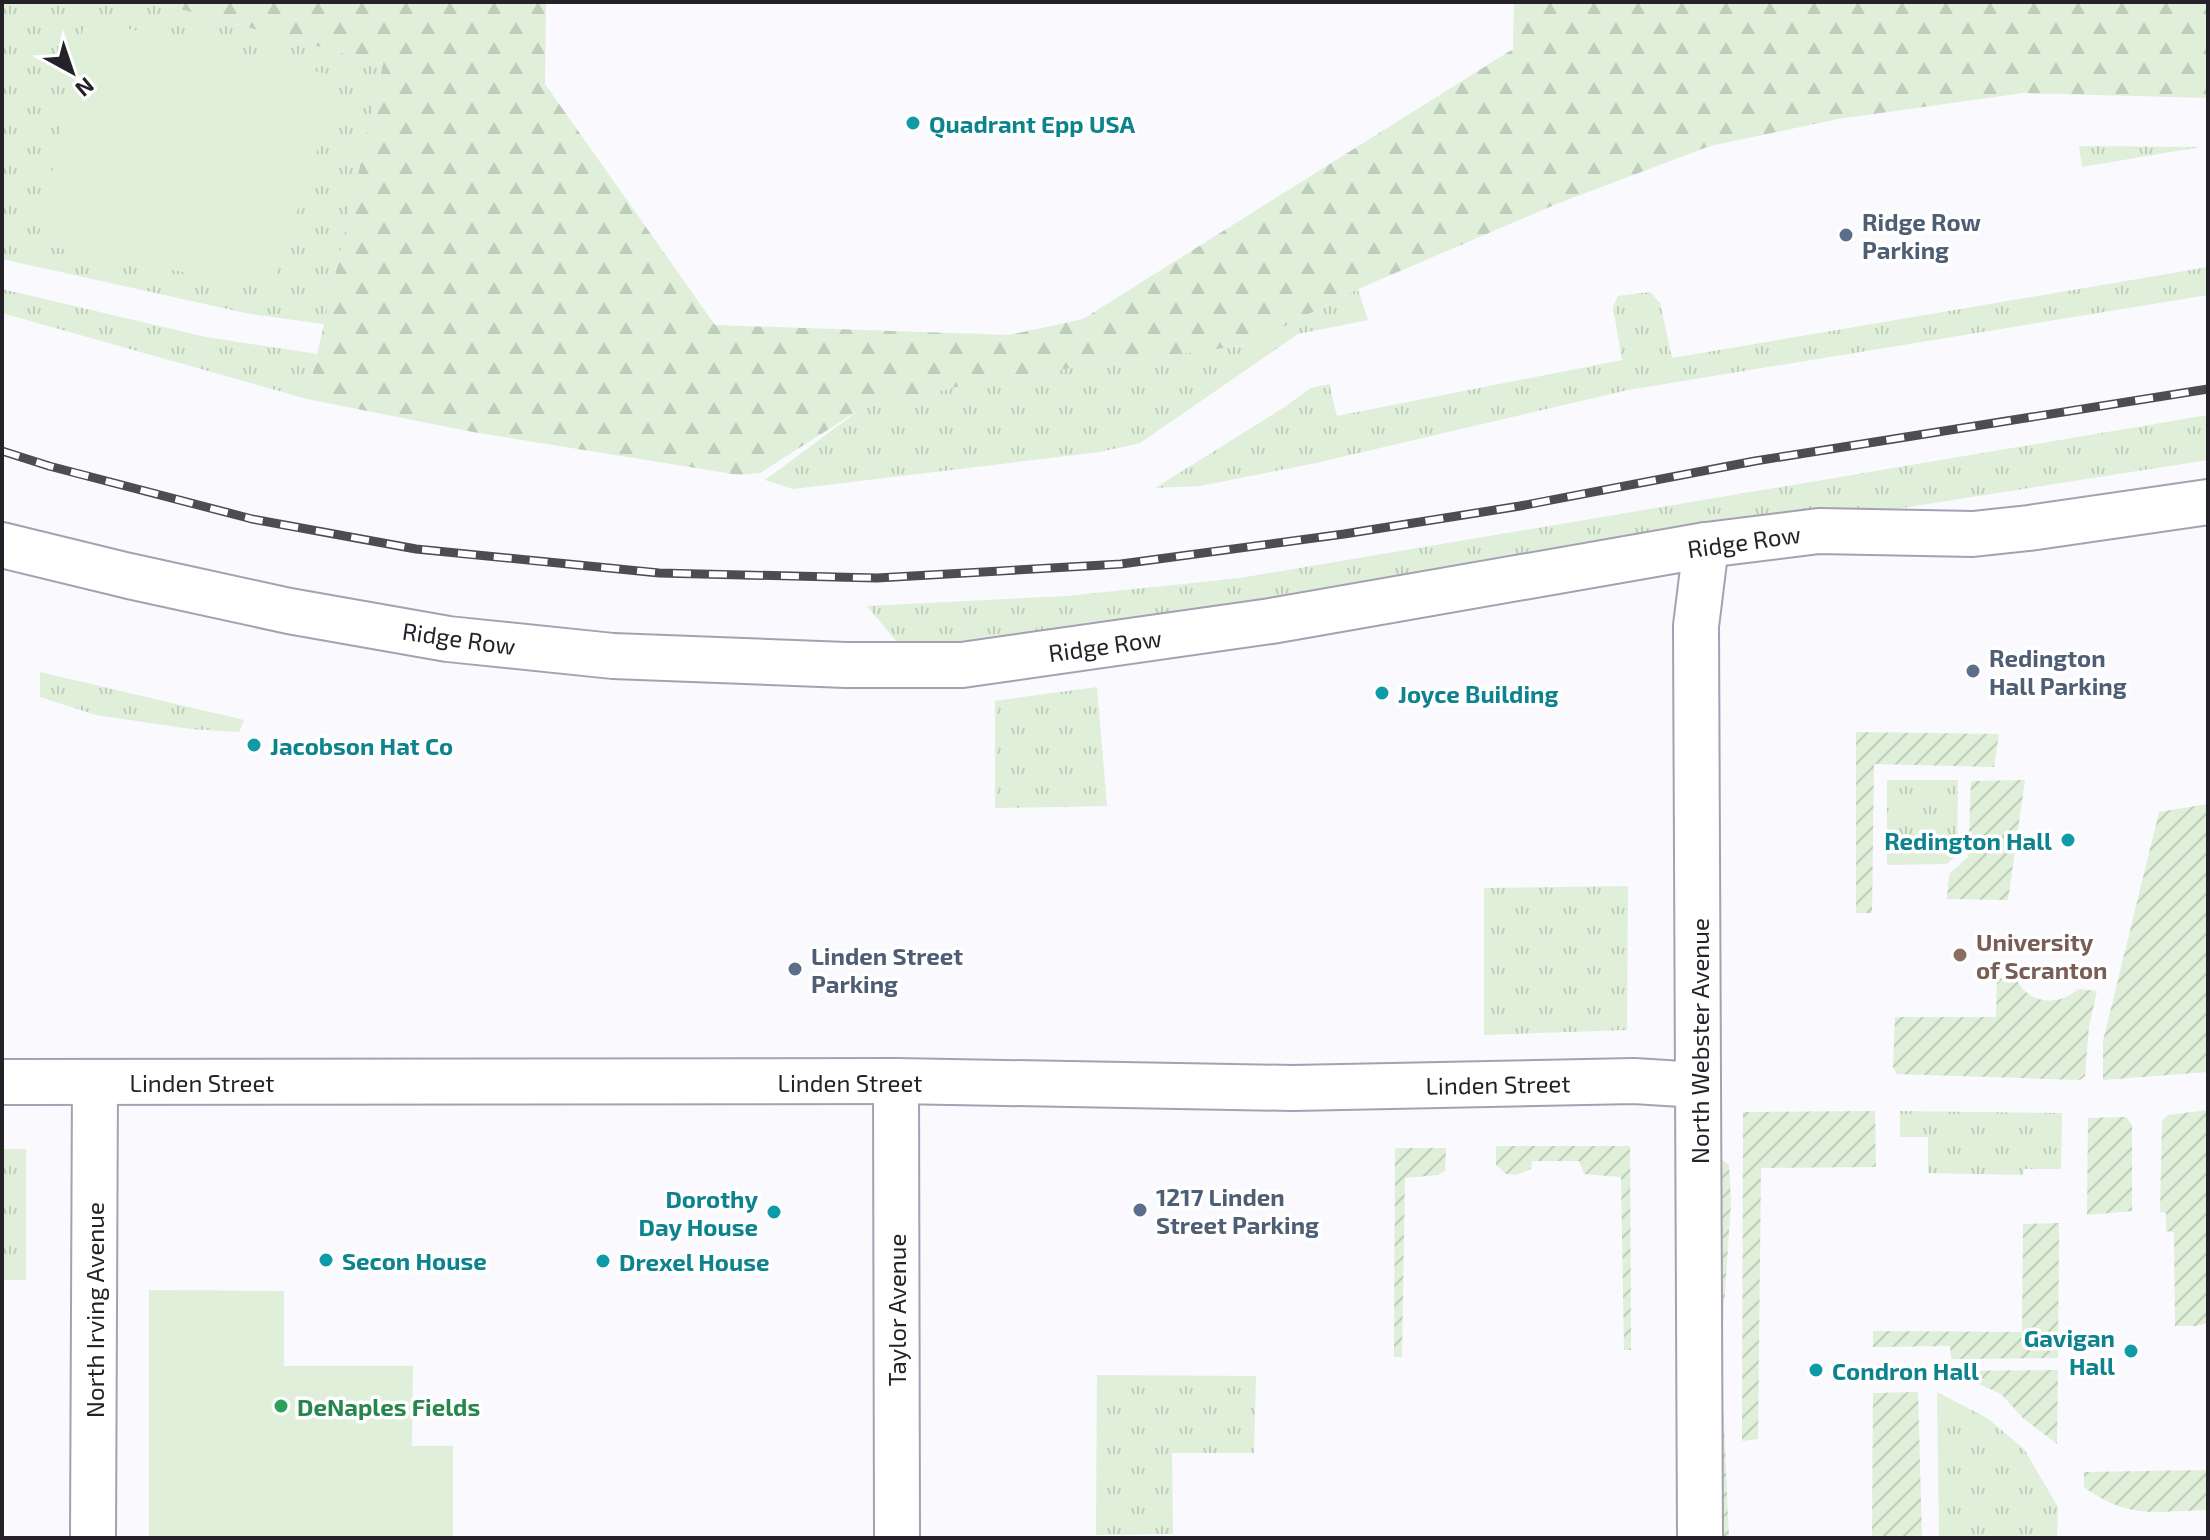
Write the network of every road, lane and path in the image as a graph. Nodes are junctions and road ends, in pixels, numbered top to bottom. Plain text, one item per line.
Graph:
1 (2208, 502) edge
2 (2, 545) edge
3 (1706, 545) junction
4 (896, 1081) junction
5 (2, 1082) edge
6 (95, 1082) junction
7 (1698, 1085) junction
8 (93, 1538) edge
9 (897, 1538) edge
10 (1700, 1538) edge

1 - 3 street, Ridge Row
2 - 3 street, Ridge Row
3 - 7 street, North Webster Avenue
4 - 6 street, Linden Street
4 - 7 street, Linden Street
4 - 9 street, Taylor Avenue
5 - 6 street, Linden Street
6 - 8 street, North Irving Avenue
7 - 10 street, North Webster Avenue

